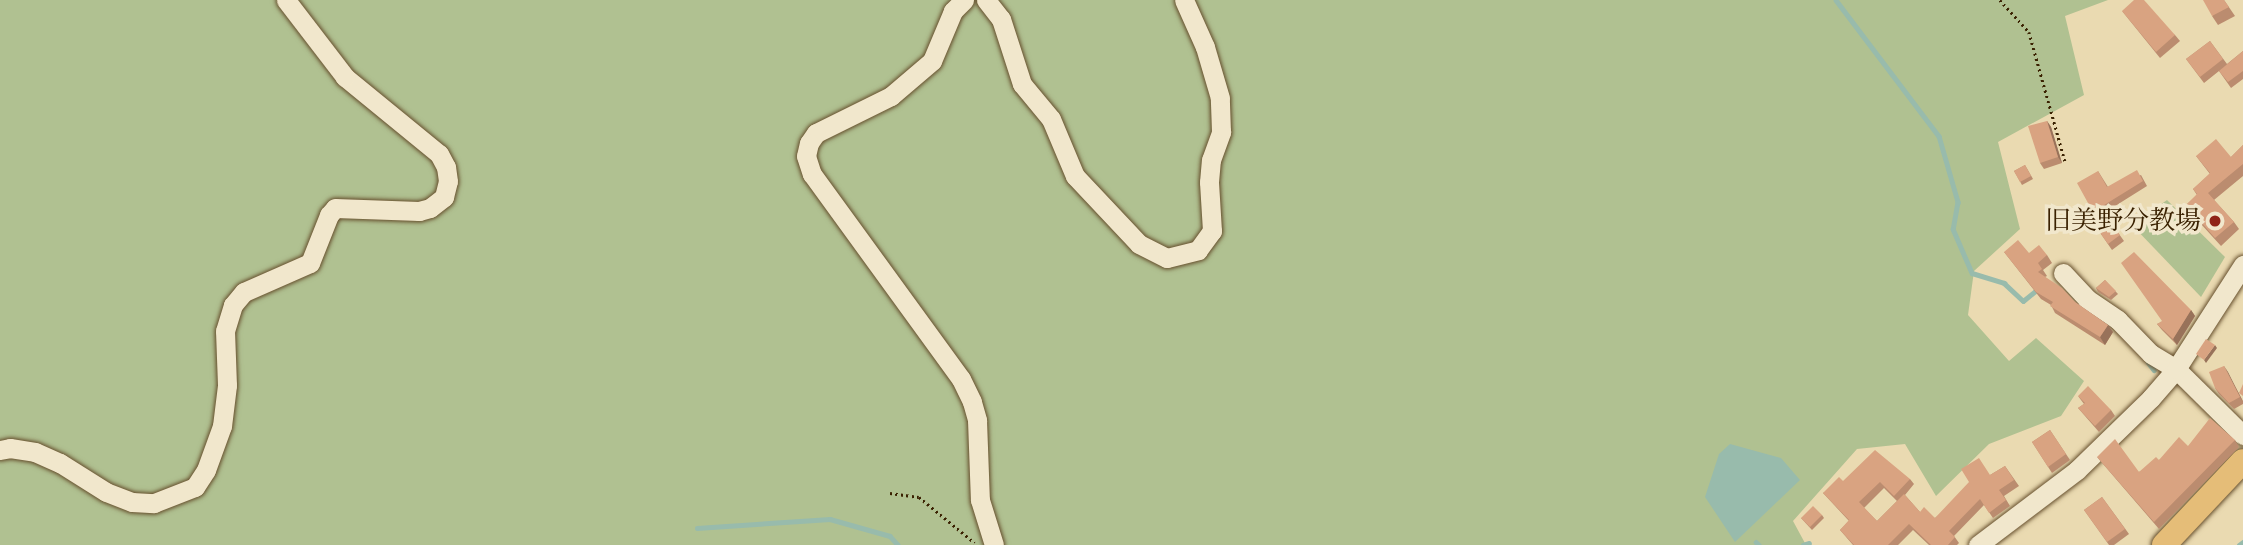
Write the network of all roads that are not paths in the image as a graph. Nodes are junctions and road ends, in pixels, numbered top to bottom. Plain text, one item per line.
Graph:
1 (286, 0) edge
2 (964, 0) edge
3 (986, 0) edge
4 (1184, 0) edge
5 (2243, 265) edge
6 (2063, 272) dead end
7 (2176, 369) junction
8 (2243, 435) edge
9 (0, 450) edge
10 (2243, 461) edge
11 (993, 545) edge
12 (1978, 545) edge
13 (2164, 545) edge

1 - 9 street
2 - 11 street
3 - 4 street
5 - 7 street
6 - 7 street
7 - 8 street
7 - 12 street
10 - 13 main road

